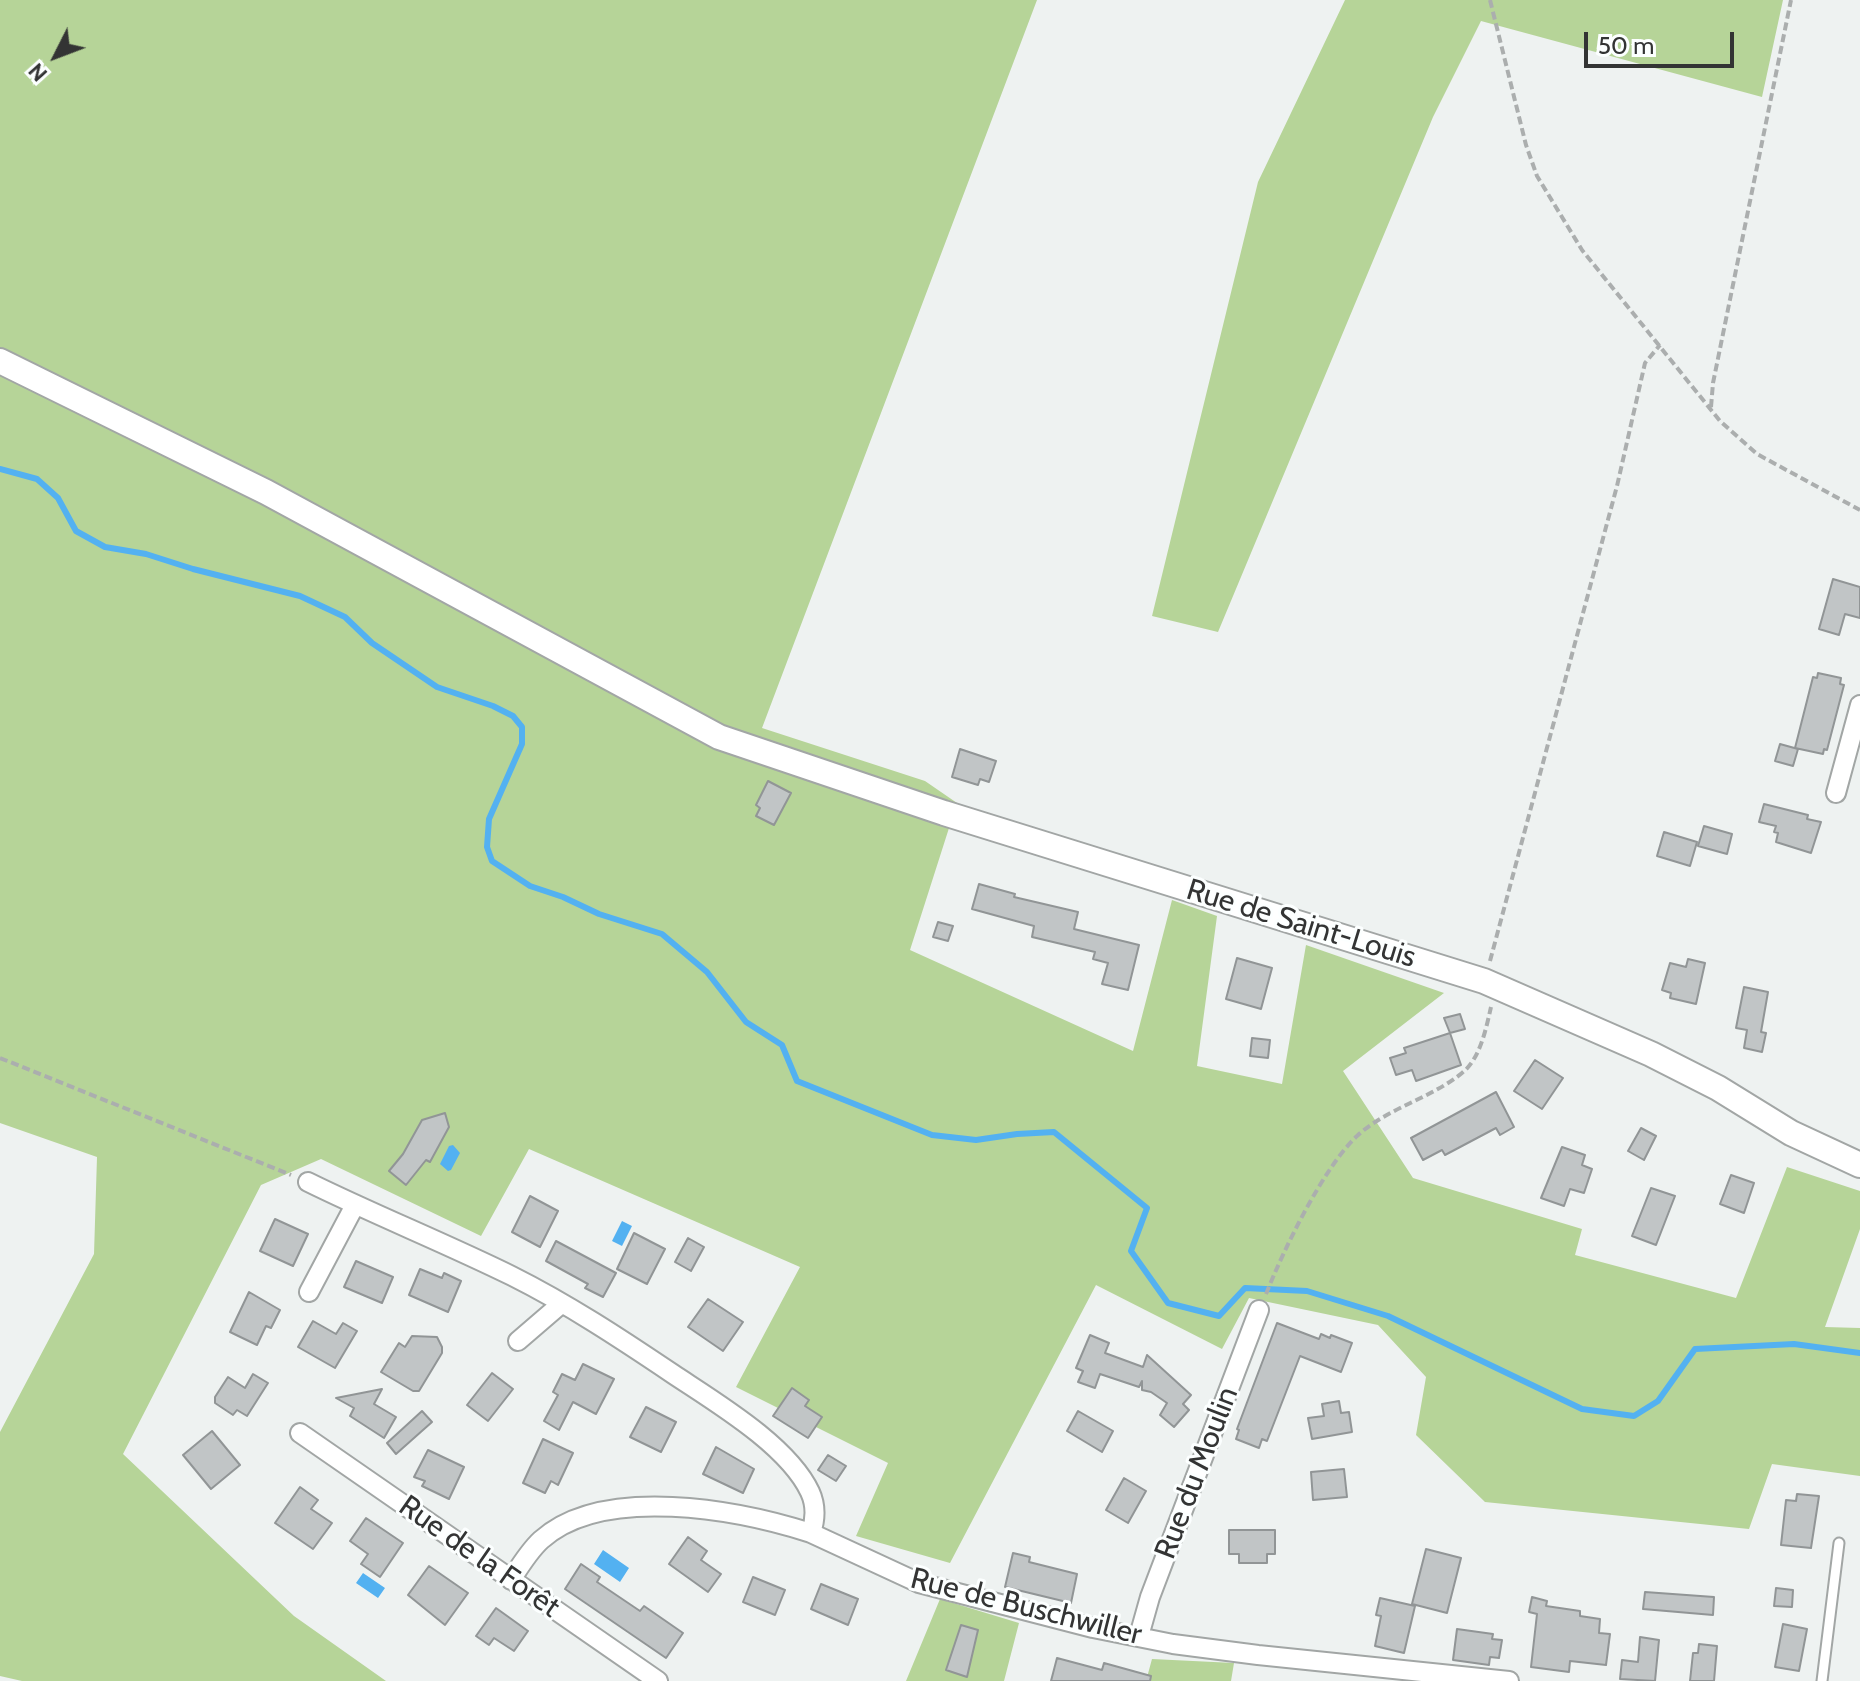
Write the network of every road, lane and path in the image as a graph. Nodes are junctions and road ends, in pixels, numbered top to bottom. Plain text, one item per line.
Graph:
1 (1490, 0) edge
2 (1791, 0) edge
3 (1660, 345) junction
4 (0, 361) edge
5 (1711, 409) junction
6 (1860, 510) edge
7 (1860, 705) edge
8 (1836, 793) dead end
9 (1490, 983) junction
10 (0, 1058) edge
11 (1860, 1165) edge
12 (308, 1182) joint
13 (355, 1205) junction
14 (309, 1292) dead end
15 (561, 1304) junction
16 (1261, 1306) joint
17 (518, 1341) dead end
18 (300, 1433) dead end
19 (811, 1533) junction
20 (1839, 1543) dead end
21 (511, 1580) junction
22 (1139, 1636) junction
23 (1432, 1677) edge
24 (658, 1681) edge
25 (1509, 1681) edge
26 (1822, 1681) edge

1 - 3 path
2 - 5 path
3 - 5 path
3 - 9 path
4 - 9 street, Rue de Saint-Louis
5 - 6 path
7 - 8 street
9 - 11 street, Rue de Saint-Louis
9 - 16 path
10 - 12 path
12 - 13 street
13 - 14 street
13 - 15 street
15 - 17 street
15 - 19 street
16 - 22 street, Rue du Moulin
18 - 21 street, Rue de la Forêt
19 - 21 street, Rue de Buschwiller
19 - 22 street, Rue de Buschwiller
20 - 26 lane
21 - 24 street, Rue de la Forêt
22 - 23 street, Rue de Buschwiller
23 - 25 street, Rue de Buschwiller

